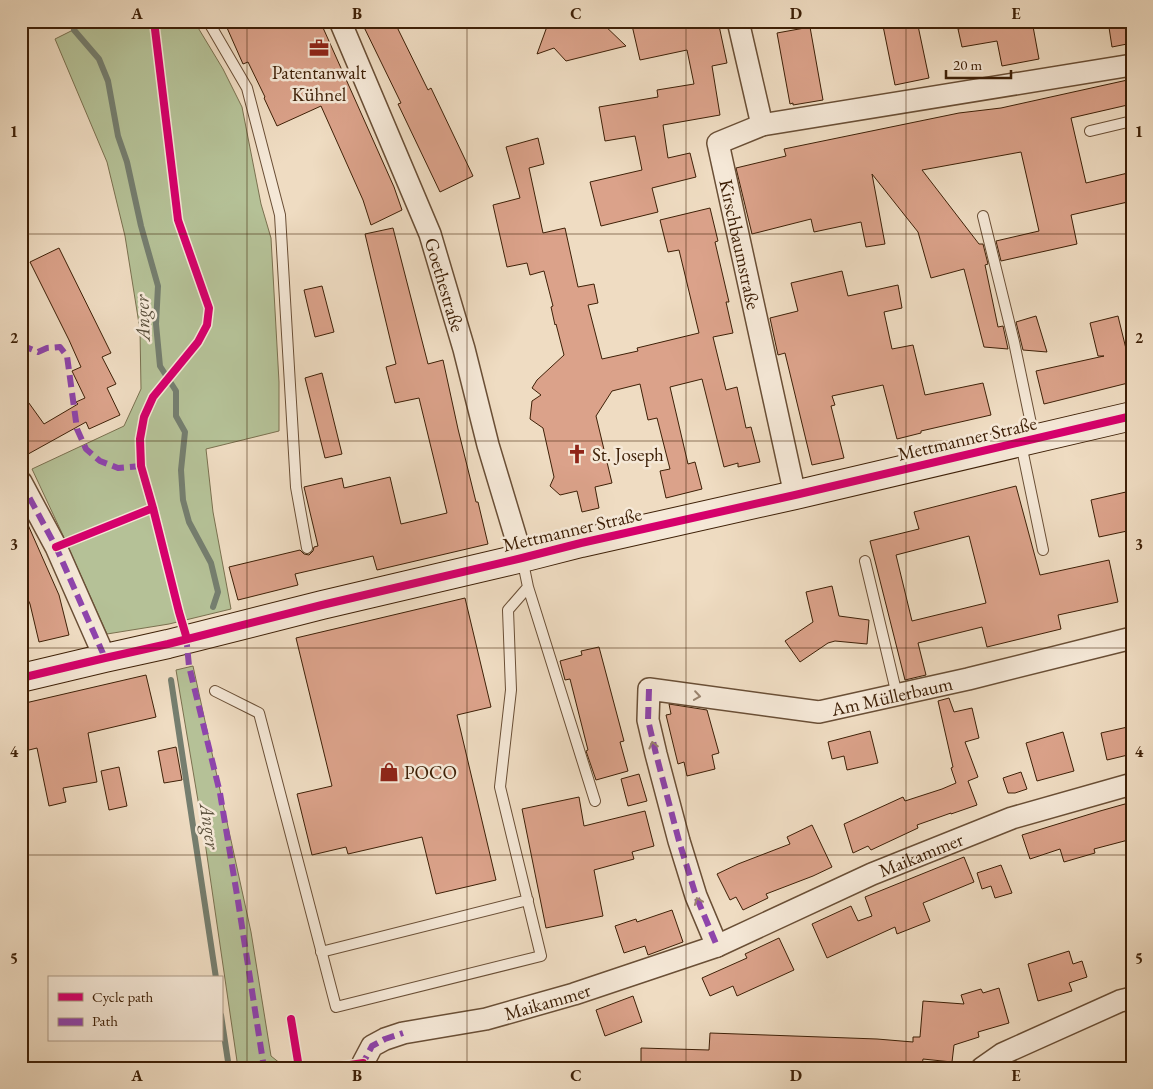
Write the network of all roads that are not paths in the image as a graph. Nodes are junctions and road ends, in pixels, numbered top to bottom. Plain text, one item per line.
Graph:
1 (208, 21) edge
2 (340, 21) edge
3 (738, 21) edge
4 (1132, 65) edge
5 (1132, 121) edge
6 (762, 126) junction
7 (1090, 130) dead end
8 (983, 216) dead end
9 (1132, 416) edge
10 (1028, 441) junction
11 (21, 482) edge
12 (795, 495) junction
13 (307, 548) dead end
14 (1043, 550) dead end
15 (522, 558) junction
16 (866, 561) dead end
17 (528, 587) junction
18 (1132, 638) edge
19 (104, 658) junction
20 (21, 678) edge
21 (215, 692) dead end
22 (897, 695) junction
23 (1132, 784) edge
24 (594, 801) dead end
25 (528, 900) junction
26 (717, 946) junction
27 (321, 952) junction
28 (1132, 998) edge
29 (364, 1068) edge
30 (982, 1068) edge

1 - 13 lane
2 - 15 street, Goethestraße
3 - 6 street
4 - 6 street
5 - 7 lane
6 - 12 street, Kirschbaumstraße
8 - 10 lane
9 - 10 main road, Mettmanner Straße
10 - 12 main road, Mettmanner Straße
10 - 14 lane
11 - 19 street
12 - 15 main road, Mettmanner Straße
15 - 17 lane, Mettmanner Straße
15 - 19 main road, Mettmanner Straße
16 - 22 lane
17 - 24 lane, Mettmanner Straße
17 - 25 lane
18 - 22 street, Am Müllerbaum
19 - 20 main road, Mettmanner Straße
21 - 27 lane
26 -> 22 street, Am Müllerbaum
23 - 26 street, Maikammer
25 - 27 lane
25 - 27 lane
26 - 29 street, Maikammer
28 - 30 street

